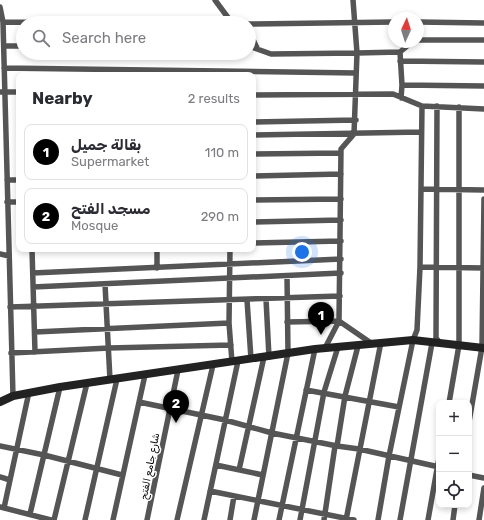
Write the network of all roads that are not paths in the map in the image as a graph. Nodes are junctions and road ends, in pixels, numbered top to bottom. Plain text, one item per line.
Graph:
1 (215, 0) edge
2 (353, 0) edge
3 (0, 7) edge
4 (227, 16) edge
5 (356, 22) junction
6 (388, 22) edge
7 (424, 22) edge
8 (484, 23) edge
9 (256, 24) edge
10 (2, 26) edge
11 (16, 26) edge
12 (424, 40) edge
13 (484, 40) edge
14 (4, 46) junction
15 (16, 46) edge
16 (257, 48) edge
17 (405, 48) edge
18 (400, 52) junction
19 (357, 53) junction
20 (400, 61) junction
21 (484, 62) edge
22 (4, 68) junction
23 (182, 72) edge
24 (256, 73) edge
25 (356, 73) junction
26 (402, 84) junction
27 (484, 86) edge
28 (2, 91) edge
29 (16, 92) edge
30 (256, 95) edge
31 (356, 95) junction
32 (401, 98) junction
33 (422, 106) junction
34 (437, 106) junction
35 (459, 107) junction
36 (484, 109) edge
37 (356, 120) junction
38 (256, 122) edge
39 (421, 132) junction
40 (354, 134) junction
41 (256, 135) edge
42 (341, 153) junction
43 (256, 154) edge
44 (341, 174) junction
45 (256, 176) edge
46 (7, 180) junction
47 (16, 180) edge
48 (420, 189) junction
49 (437, 190) junction
50 (460, 190) junction
51 (484, 190) edge
52 (341, 199) junction
53 (484, 199) edge
54 (256, 200) edge
55 (7, 202) junction
56 (16, 202) edge
57 (341, 220) junction
58 (256, 222) edge
59 (341, 241) junction
60 (256, 243) edge
61 (32, 252) edge
62 (157, 252) edge
63 (230, 252) edge
64 (0, 254) edge
65 (9, 256) junction
66 (341, 259) junction
67 (230, 265) junction
68 (420, 267) junction
69 (157, 268) junction
70 (436, 268) junction
71 (460, 268) junction
72 (484, 268) edge
73 (33, 273) junction
74 (341, 273) junction
75 (287, 276) junction
76 (230, 279) junction
77 (105, 284) junction
78 (33, 286) junction
79 (340, 296) junction
80 (287, 298) junction
81 (266, 299) junction
82 (229, 300) junction
83 (247, 300) junction
84 (106, 304) junction
85 (34, 307) junction
86 (10, 308) junction
87 (339, 321) junction
88 (287, 322) junction
89 (229, 323) junction
90 (108, 329) junction
91 (35, 332) junction
92 (413, 340) junction
93 (381, 342) junction
94 (432, 342) junction
95 (371, 343) junction
96 (440, 343) junction
97 (459, 344) junction
98 (231, 345) junction
99 (358, 346) junction
100 (338, 347) junction
101 (483, 347) edge
102 (109, 348) junction
103 (325, 348) junction
104 (315, 349) junction
105 (35, 352) junction
106 (11, 353) junction
107 (288, 353) junction
108 (266, 357) junction
109 (251, 359) junction
110 (235, 361) junction
111 (213, 365) junction
112 (178, 370) junction
113 (145, 375) junction
114 (114, 379) junction
115 (87, 383) junction
116 (60, 387) junction
117 (306, 390) junction
118 (29, 392) junction
119 (324, 392) junction
120 (12, 396) junction
121 (345, 396) junction
122 (450, 400) edge
123 (370, 401) junction
124 (0, 402) edge
125 (139, 402) junction
126 (472, 406) edge
127 (399, 407) junction
128 (170, 409) junction
129 (202, 416) junction
130 (225, 420) junction
131 (249, 427) junction
132 (272, 433) junction
133 (295, 438) junction
134 (315, 442) junction
135 (0, 446) edge
136 (336, 446) junction
137 (17, 449) junction
138 (359, 449) junction
139 (44, 455) junction
140 (389, 456) junction
141 (412, 461) junction
142 (68, 462) junction
143 (216, 465) junction
144 (436, 467) edge
145 (96, 469) junction
146 (239, 470) junction
147 (437, 472) edge
148 (122, 475) junction
149 (263, 475) junction
150 (472, 476) edge
151 (0, 477) edge
152 (484, 478) edge
153 (10, 480) junction
154 (484, 488) edge
155 (210, 491) junction
156 (234, 496) junction
157 (258, 501) junction
158 (282, 506) junction
159 (2, 508) edge
160 (455, 508) edge
161 (302, 510) junction
162 (30, 514) junction
163 (324, 517) edge
164 (346, 519) edge
165 (52, 520) edge
166 (85, 520) edge
167 (113, 520) edge
168 (147, 520) edge
169 (177, 520) edge
170 (204, 520) edge
171 (230, 520) edge
172 (254, 520) edge
173 (279, 520) edge
174 (300, 520) edge
175 (354, 520) edge
176 (378, 520) edge
177 (400, 520) edge
178 (428, 520) edge
179 (453, 520) edge
180 (479, 520) edge

1 - 4 street
2 - 5 street
3 - 10 street
5 - 6 street
5 - 9 street
5 - 19 street
7 - 8 street
10 - 11 street
10 - 14 street
12 - 13 street
14 - 15 street
14 - 22 street
16 - 19 street
17 - 18 street
18 - 19 street
18 - 20 street
19 - 25 street
20 - 21 street
20 - 26 street
22 - 23 street
22 - 28 street
24 - 25 street
25 - 31 street
26 - 27 street
26 - 32 street
28 - 29 street
28 - 46 street
30 - 31 street
31 - 32 street
31 - 37 street
32 - 33 street
33 - 34 street
33 - 39 street
34 - 35 street
34 - 49 street
35 - 36 street
35 - 50 street
37 - 38 street
37 - 40 street
39 - 40 street
39 - 48 street
40 - 41 street
40 - 42 street
42 - 43 street
42 - 44 street
44 - 45 street
44 - 52 street
46 - 47 street
46 - 55 street
48 - 49 street
48 - 68 street
49 - 50 street
49 - 70 street
50 - 51 street
50 - 71 street
52 - 54 street
52 - 57 street
53 - 72 street
55 - 56 street
55 - 65 street
57 - 58 street
57 - 59 street
59 - 60 street
59 - 66 street
61 - 73 street
62 - 69 street
63 - 67 street
64 - 65 street
65 - 86 street
66 - 67 street
66 - 74 street
67 - 69 street
67 - 76 street
68 - 70 street
68 - 92 street
69 - 73 street
70 - 71 street
70 - 96 street
71 - 72 street
71 - 97 street
72 - 101 street
73 - 78 street
74 - 75 street
74 - 79 street
75 - 76 street
75 - 80 street
76 - 77 street
76 - 82 street
77 - 78 street
77 - 84 street
78 - 85 street
79 - 80 street
79 - 87 street
80 - 81 street
80 - 88 street
81 - 83 street
81 - 108 street
82 - 83 street
82 - 84 street
82 - 89 street
83 - 109 street
84 - 85 street
84 - 90 street
85 - 86 street
85 - 91 street
86 - 106 street
87 - 88 street
87 - 95 street
87 - 103 street
88 - 107 street
89 - 90 street
89 - 98 street
90 - 91 street
90 - 102 street
91 - 105 street
92 - 93 main road
92 - 94 main road
92 - 127 street
93 - 95 main road
93 - 123 street
94 - 96 main road
94 - 141 street
95 - 99 main road
96 - 97 main road
97 - 101 main road
97 - 122 street
98 - 102 street
98 - 110 street
99 - 100 main road
99 - 121 street
100 - 103 main road
100 - 119 street
101 - 126 street
102 - 105 street
102 - 114 street
103 - 104 main road
104 - 107 main road
104 - 117 street
105 - 106 street
106 - 120 street
107 - 108 main road
107 - 132 street
108 - 109 main road
108 - 131 street
109 - 110 main road
110 - 111 main road
110 - 130 street
111 - 112 main road
111 - 129 street
112 - 113 main road
112 - 128 street, شارع جامع الفتح
113 - 114 main road
113 - 125 street
114 - 115 main road
114 - 145 street
115 - 116 main road
115 - 142 street
116 - 118 main road
116 - 139 street
117 - 119 street
117 - 133 street
118 - 120 main road
118 - 137 street
119 - 121 street
119 - 134 street
120 - 124 main road
121 - 123 street
121 - 136 street
123 - 127 street
123 - 138 street
125 - 128 street
125 - 148 street
127 - 140 street
128 - 129 street
128 - 168 street, شارع جامع الفتح
129 - 130 street
129 - 169 street
130 - 131 street
130 - 143 street
131 - 132 street
131 - 146 street
132 - 133 street
132 - 149 street
133 - 134 street
133 - 158 street
134 - 136 street
134 - 161 street
135 - 137 street
136 - 138 street
136 - 163 street
137 - 139 street
137 - 153 street
138 - 140 street
138 - 164 street
139 - 142 street
139 - 162 street
140 - 141 street
140 - 176 street
141 - 144 street
141 - 177 street
142 - 145 street
142 - 165 street
143 - 146 street
143 - 155 street
145 - 148 street
145 - 166 street
146 - 149 street
147 - 178 street
148 - 167 street
149 - 157 street
150 - 152 street
151 - 153 street
153 - 159 street
154 - 180 street
155 - 156 street
155 - 170 street
156 - 157 street
156 - 171 street
157 - 158 street
157 - 172 street
158 - 161 street
158 - 173 street
159 - 162 street
160 - 179 street
161 - 163 street
161 - 174 street
162 - 165 street
163 - 164 street
164 - 175 street

